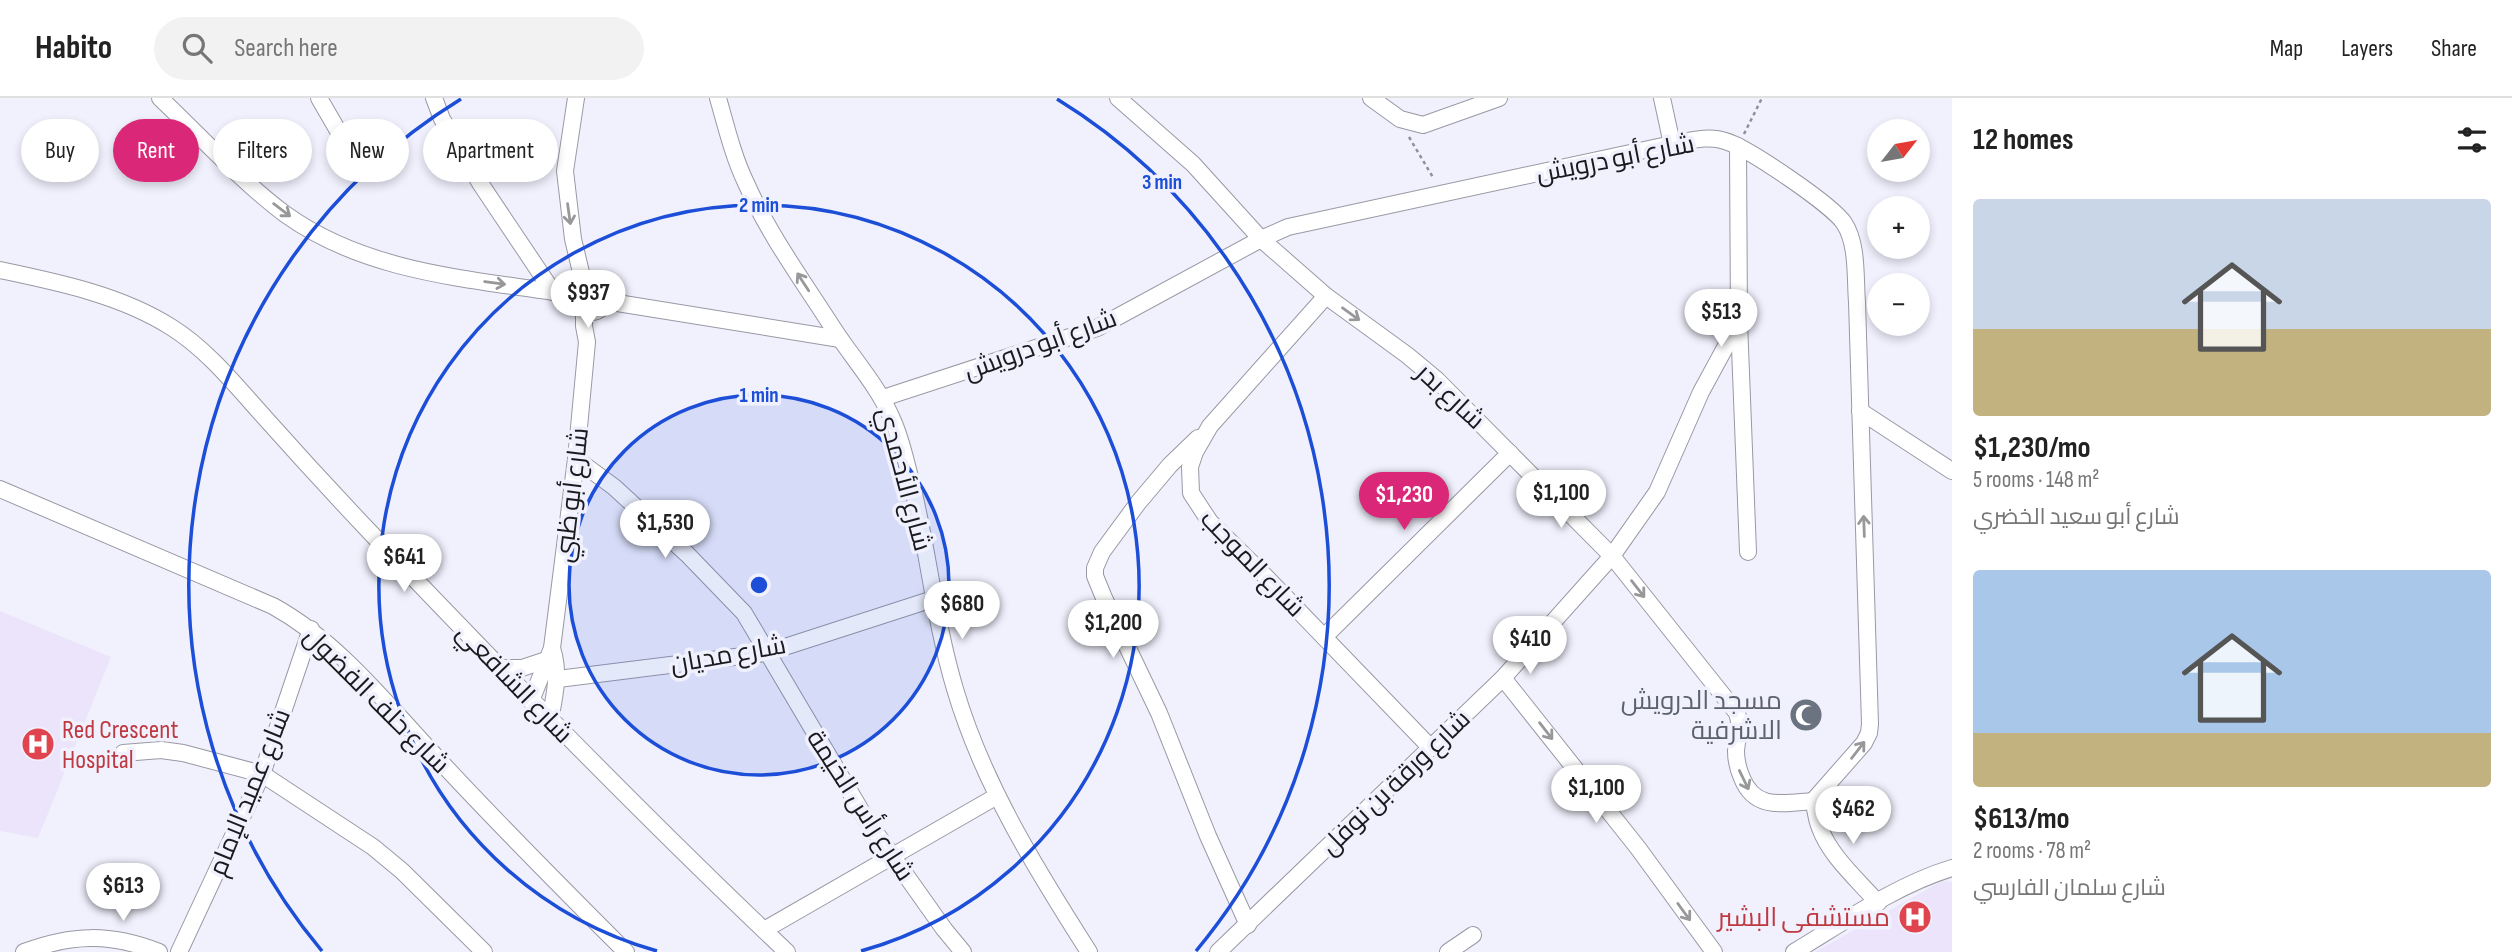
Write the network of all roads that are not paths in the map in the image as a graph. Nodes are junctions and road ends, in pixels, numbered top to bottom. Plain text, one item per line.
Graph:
1 (160, 98) edge
2 (319, 98) edge
3 (434, 98) edge
4 (576, 98) edge
5 (718, 98) edge
6 (1118, 98) edge
7 (1371, 98) edge
8 (1499, 98) edge
9 (1662, 98) edge
10 (331, 119) edge
11 (1672, 144) junction
12 (1738, 146) junction
13 (1261, 239) junction
14 (0, 270) edge
15 (553, 292) junction
16 (1326, 296) junction
17 (590, 301) junction
18 (1739, 322) junction
19 (840, 339) junction
20 (883, 398) junction
21 (1860, 411) junction
22 (1210, 426) junction
23 (1510, 453) junction
24 (576, 459) junction
25 (1952, 471) edge
26 (0, 489) edge
27 (1748, 552) dead end
28 (1612, 556) junction
29 (933, 599) junction
30 (311, 629) junction
31 (1324, 637) junction
32 (766, 653) junction
33 (549, 654) junction
34 (499, 668) junction
35 (558, 678) junction
36 (1503, 678) junction
37 (531, 701) junction
38 (550, 720) junction
39 (1431, 748) junction
40 (123, 753) dead end
41 (262, 774) junction
42 (998, 796) junction
43 (1812, 801) junction
44 (892, 857) junction
45 (1952, 868) edge
46 (1878, 903) junction
47 (1248, 925) junction
48 (764, 930) junction
49 (1473, 935) dead end
50 (23, 952) edge
51 (159, 952) edge
52 (179, 952) edge
53 (484, 952) edge
54 (625, 952) edge
55 (787, 952) edge
56 (963, 952) edge
57 (1089, 952) edge
58 (1218, 952) edge
59 (1448, 952) edge
60 (1714, 952) edge
61 (1794, 952) edge

1 -> 15 street
2 - 10 street
3 - 15 street
4 -> 17 street
19 -> 5 street, شارع الأحمدي
6 - 13 street, شارع بدر
7 - 8 street
9 - 11 street
11 - 12 street, شارع أبو درويش
11 - 13 street, شارع أبو درويش
12 - 18 street
12 - 21 street, شارع أبو درويش
13 - 16 street, شارع بدر
13 - 20 street, شارع أبو درويش
14 - 34 street, شارع الشافعي
15 - 17 street
16 - 22 street, شارع الموجب
16 -> 23 street, شارع بدر
17 - 19 street
17 - 24 street, شارع أبو ظبي
18 - 27 street
18 - 28 street, شارع ورقة بن نوفل
19 - 20 street, شارع الأحمدي
20 - 29 street, شارع الأحمدي
21 - 25 street
43 -> 21 street, شارع أبو درويش
22 - 31 street, شارع الموجب
22 - 47 street
23 - 28 street, شارع بدر
23 - 31 street
24 - 32 street, شارع رأس الخيمة
24 - 33 street, شارع أبو ظبي
26 - 30 street, شارع حلف الفضول
28 - 36 street, شارع ورقة بن نوفل
28 -> 43 street, شارع بدر
29 - 32 street, شارع مديان
29 - 42 street, شارع الأحمدي
30 - 41 street, شارع عميد الإمام
30 - 54 street, شارع حلف الفضول
31 - 39 street, شارع الموجب
32 - 35 street, شارع مديان
32 - 44 street, شارع رأس الخيمة
33 - 34 street
33 - 35 street, شارع أبو ظبي
33 - 37 street, شارع أبو ظبي
34 - 37 street, شارع الشافعي
35 - 38 street, شارع أبو ظبي
36 - 39 street, شارع ورقة بن نوفل
36 -> 60 street
37 - 38 street, شارع الشافعي
38 - 48 street, شارع الشافعي
39 - 47 street, شارع ورقة بن نوفل
40 - 41 street
41 - 52 street, شارع عميد الإمام
41 - 53 street
42 - 44 street
42 - 57 street, شارع الأحمدي
43 - 46 street
44 - 48 street
44 - 56 street, شارع رأس الخيمة
45 - 46 street
46 - 61 street
47 - 58 street, شارع ورقة بن نوفل
48 - 55 street, شارع الشافعي
49 - 59 street
50 - 51 street

